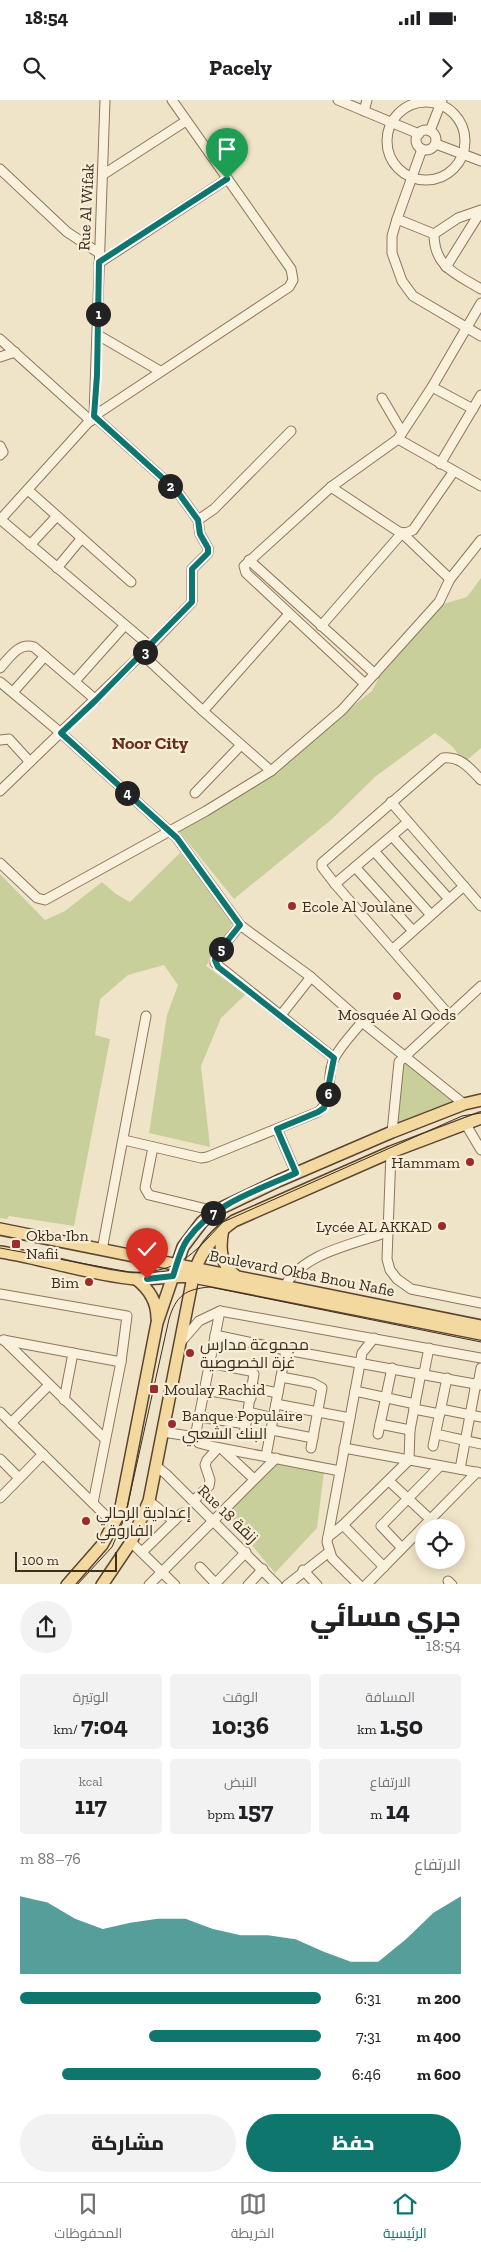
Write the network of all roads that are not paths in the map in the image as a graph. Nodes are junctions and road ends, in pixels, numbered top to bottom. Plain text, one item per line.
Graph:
1 (106, 100) edge
2 (172, 100) edge
3 (338, 100) edge
4 (366, 100) edge
5 (441, 102) edge
6 (364, 111) junction
7 (186, 121) junction
8 (392, 122) junction
9 (430, 131) junction
10 (419, 134) junction
11 (436, 144) junction
12 (422, 149) junction
13 (464, 155) junction
14 (481, 161) edge
15 (0, 169) edge
16 (104, 174) junction
17 (412, 178) junction
18 (227, 179) junction
19 (481, 210) edge
20 (397, 219) junction
21 (434, 234) junction
22 (99, 258) junction
23 (446, 268) junction
24 (481, 289) edge
25 (481, 303) edge
26 (466, 328) junction
27 (98, 335) junction
28 (481, 336) edge
29 (0, 339) edge
30 (15, 352) junction
31 (0, 357) edge
32 (160, 371) junction
33 (432, 387) junction
34 (481, 395) edge
35 (382, 398) dead end
36 (473, 409) junction
37 (92, 419) junction
38 (291, 431) dead end
39 (400, 436) junction
40 (0, 446) edge
41 (0, 455) edge
42 (440, 464) junction
43 (454, 471) junction
44 (481, 474) edge
45 (478, 484) edge
46 (331, 487) junction
47 (28, 490) junction
48 (56, 516) junction
49 (0, 520) edge
50 (198, 520) junction
51 (402, 533) junction
52 (81, 539) junction
53 (481, 540) edge
54 (30, 545) junction
55 (249, 560) junction
56 (57, 568) junction
57 (450, 579) junction
58 (131, 582) dead end
59 (289, 614) junction
60 (126, 626) junction
61 (321, 626) junction
62 (150, 646) junction
63 (142, 654) junction
64 (46, 656) junction
65 (0, 668) edge
66 (374, 674) junction
67 (75, 681) junction
68 (0, 682) edge
69 (365, 684) junction
70 (14, 692) junction
71 (96, 700) junction
72 (202, 711) junction
73 (61, 733) junction
74 (0, 740) edge
75 (241, 744) junction
76 (30, 762) junction
77 (481, 764) edge
78 (271, 771) junction
79 (473, 771) junction
80 (481, 780) edge
81 (0, 791) edge
82 (195, 794) dead end
83 (391, 802) junction
84 (408, 822) junction
85 (170, 831) junction
86 (392, 836) junction
87 (374, 851) junction
88 (0, 863) edge
89 (356, 867) junction
90 (335, 884) junction
91 (464, 886) junction
92 (449, 899) junction
93 (481, 906) edge
94 (431, 915) junction
95 (240, 925) junction
96 (413, 931) junction
97 (394, 949) junction
98 (311, 977) junction
99 (481, 986) edge
100 (281, 1015) junction
101 (449, 1015) junction
102 (146, 1016) dead end
103 (362, 1022) junction
104 (403, 1056) junction
105 (334, 1058) junction
106 (481, 1100) edge
107 (464, 1104) junction
108 (481, 1118) edge
109 (465, 1123) junction
110 (277, 1129) junction
111 (392, 1132) junction
112 (124, 1140) junction
113 (153, 1147) junction
114 (481, 1150) edge
115 (391, 1152) junction
116 (296, 1173) junction
117 (215, 1211) junction
118 (0, 1229) edge
119 (223, 1229) junction
120 (387, 1232) junction
121 (183, 1248) junction
122 (102, 1250) junction
123 (0, 1252) edge
124 (159, 1261) junction
125 (177, 1264) junction
126 (194, 1273) junction
127 (173, 1276) junction
128 (238, 1278) junction
129 (136, 1279) junction
130 (284, 1287) junction
131 (0, 1294) edge
132 (481, 1303) edge
133 (220, 1311) junction
134 (185, 1315) junction
135 (199, 1321) junction
136 (157, 1323) junction
137 (481, 1326) edge
138 (354, 1334) junction
139 (481, 1334) edge
140 (215, 1335) junction
141 (374, 1338) junction
142 (2, 1340) edge
143 (179, 1344) junction
144 (429, 1348) junction
145 (286, 1350) junction
146 (362, 1352) junction
147 (73, 1353) junction
148 (481, 1358) edge
149 (121, 1362) junction
150 (360, 1362) junction
151 (209, 1363) junction
152 (392, 1368) junction
153 (481, 1368) edge
154 (423, 1373) junction
155 (281, 1377) junction
156 (447, 1378) junction
157 (478, 1384) edge
158 (49, 1385) junction
159 (253, 1388) junction
160 (204, 1390) junction
161 (355, 1390) junction
162 (278, 1393) junction
163 (386, 1397) junction
164 (251, 1398) junction
165 (64, 1400) junction
166 (276, 1404) junction
167 (414, 1406) junction
168 (440, 1411) junction
169 (0, 1412) edge
170 (248, 1412) junction
171 (318, 1412) junction
172 (469, 1414) junction
173 (481, 1416) edge
174 (199, 1417) junction
175 (274, 1418) junction
176 (350, 1418) junction
177 (11, 1423) junction
178 (246, 1424) junction
179 (380, 1424) junction
180 (272, 1430) junction
181 (410, 1430) junction
182 (162, 1432) junction
183 (244, 1434) dead end
184 (378, 1434) dead end
185 (436, 1434) junction
186 (194, 1435) junction
187 (313, 1438) junction
188 (106, 1439) junction
189 (465, 1440) junction
190 (481, 1444) edge
191 (433, 1446) dead end
192 (311, 1448) dead end
193 (344, 1448) junction
194 (220, 1449) junction
195 (43, 1454) junction
196 (271, 1457) junction
197 (0, 1459) edge
198 (409, 1460) junction
199 (156, 1466) junction
200 (440, 1466) junction
201 (460, 1469) junction
202 (340, 1471) junction
203 (479, 1472) edge
204 (19, 1478) junction
205 (254, 1479) junction
206 (389, 1481) junction
207 (0, 1498) edge
208 (408, 1499) junction
209 (193, 1500) junction
210 (149, 1501) junction
211 (93, 1503) junction
212 (182, 1513) dead end
213 (213, 1519) junction
214 (429, 1519) edge
215 (431, 1519) edge
216 (174, 1521) junction
217 (114, 1524) junction
218 (344, 1525) junction
219 (415, 1535) edge
220 (328, 1536) junction
221 (131, 1542) junction
222 (402, 1548) junction
223 (142, 1552) junction
224 (246, 1552) junction
225 (329, 1552) junction
226 (200, 1567) dead end
227 (384, 1567) junction
228 (263, 1570) junction
229 (303, 1570) junction
230 (162, 1572) junction
231 (67, 1584) edge
232 (102, 1584) edge
233 (148, 1584) edge
234 (175, 1584) edge
235 (216, 1584) edge
236 (248, 1584) edge
237 (277, 1584) edge
238 (287, 1584) edge
239 (317, 1584) edge
240 (359, 1584) edge
241 (366, 1584) edge

1 - 16 street, Rue Al Wifak
2 - 7 street
3 - 6 street
4 - 6 street
5 - 8 street
5 - 9 street
5 - 13 street
6 - 8 street
7 - 16 street
7 - 18 street
8 - 10 street
8 - 17 street
9 - 10 street
9 - 11 street
10 - 12 street
11 - 12 street
11 - 13 street
12 - 17 street
13 - 14 street
13 - 17 street
15 - 22 street
16 - 22 street, Rue Al Wifak
17 - 20 street
18 - 22 street
18 - 32 street
19 - 21 street
19 - 23 street
20 - 21 street
20 - 26 street
21 - 23 street
22 - 27 street, Rue Al Wifak
23 - 24 street
25 - 26 street
26 - 28 street
26 - 33 street
27 - 32 street
27 - 37 street, Rue Al Wifak
29 - 30 street
30 - 31 street
30 - 37 street
32 - 37 street
33 - 36 street
33 - 39 street
34 - 36 street
35 - 39 street
36 - 42 street
37 - 47 street
37 - 50 street
38 - 50 street
39 - 42 street
39 - 46 street
40 - 41 street
42 - 43 street
43 - 45 street
43 - 51 street
44 - 45 street
46 - 51 street
46 - 55 street
47 - 48 street
47 - 49 street
48 - 52 street
48 - 54 street
49 - 54 street
50 - 62 street
51 - 57 street
51 - 61 street
52 - 56 street
52 - 58 street
53 - 57 street
54 - 56 street
55 - 59 street
55 - 61 street
56 - 60 street
57 - 66 street
59 - 69 street
59 - 72 street
60 - 62 street
60 - 67 street
61 - 66 street
62 - 63 street
63 - 71 street
63 - 72 street
64 - 65 street
64 - 67 street
64 - 70 street
66 - 69 street
67 - 71 street
68 - 70 street
69 - 78 street
70 - 73 street
71 - 73 street
72 - 75 street
73 - 76 street
73 - 85 street
74 - 76 street
75 - 78 street
75 - 82 street
76 - 81 street
77 - 79 street
78 - 85 street
79 - 80 street
79 - 83 street
83 - 84 street
83 - 90 street
84 - 86 street
84 - 91 street
85 - 88 street
85 - 95 street
86 - 87 street
86 - 92 street
87 - 89 street
87 - 94 street
89 - 90 street
89 - 96 street
90 - 97 street
91 - 92 street
91 - 93 street
92 - 94 street
94 - 96 street
95 - 98 street
95 - 100 street
96 - 97 street
97 - 101 street
98 - 100 street
98 - 103 street
99 - 101 street
100 - 105 street
101 - 104 street
102 - 112 street
103 - 104 street
103 - 105 street
104 - 107 street
104 - 111 street
105 - 110 street
106 - 107 main road
107 - 111 main road
108 - 109 main road
109 - 114 street
109 - 115 main road
110 - 113 street
110 - 116 street
111 - 116 main road
112 - 113 street
112 - 122 street
113 - 117 street
115 - 119 main road
115 - 120 street
116 - 117 main road
117 - 121 main road
118 - 122 main road, Boulevard Okba Bnou Nafie
119 - 126 main road
119 - 128 main road
120 - 130 street
120 - 132 street
121 - 124 main road
121 - 125 main road
122 - 124 main road, Boulevard Okba Bnou Nafie
123 - 129 main road, Boulevard Okba Bnou Nafie
124 - 125 main road, Boulevard Okba Bnou Nafie
125 - 126 main road, Boulevard Okba Bnou Nafie
125 - 127 main road
126 - 127 main road, Boulevard Okba Bnou Nafie
126 - 128 main road, Boulevard Okba Bnou Nafie
126 - 134 main road
126 - 139 main road, Boulevard Okba Bnou Nafie
127 - 129 main road, Boulevard Okba Bnou Nafie
127 - 136 main road
128 - 130 main road, Boulevard Okba Bnou Nafie
129 - 136 main road
130 - 137 main road, Boulevard Okba Bnou Nafie
131 - 149 street
133 - 135 street
133 - 138 street
133 - 140 street
134 - 135 street
134 - 143 main road
135 - 143 street
136 - 217 main road
138 - 141 street
138 - 146 street
140 - 145 street
140 - 151 street
141 - 144 street
141 - 146 street
142 - 147 street
142 - 158 street
143 - 182 main road
144 - 148 street
144 - 154 street
145 - 150 street
145 - 155 street
146 - 150 street
147 - 149 street
147 - 165 street
149 - 188 street
150 - 152 street
150 - 161 street
151 - 159 street
151 - 160 street
152 - 154 street
152 - 163 street
153 - 157 street
154 - 156 street
154 - 167 street
155 - 162 street
155 - 171 street
156 - 157 street
156 - 168 street
157 - 172 street
158 - 165 street
158 - 177 street
159 - 162 street
159 - 164 street
160 - 164 street
160 - 174 street
161 - 163 street
161 - 176 street
162 - 166 street
163 - 167 street
163 - 179 street
164 - 170 street
165 - 188 street
166 - 171 street
166 - 175 street
167 - 168 street
167 - 181 street
168 - 172 street
168 - 185 street
169 - 177 street
170 - 175 street
170 - 178 street
171 - 176 street
171 - 187 street
172 - 173 street
172 - 189 street
174 - 178 street
174 - 186 street
175 - 180 street
176 - 193 street
177 - 195 street
178 - 183 street
179 - 181 street
179 - 184 street
180 - 187 street
180 - 196 street
181 - 198 street
182 - 186 street
182 - 199 main road
185 - 189 street
185 - 191 street
186 - 194 street
187 - 192 street
188 - 211 street
189 - 190 street
189 - 201 street
193 - 198 street
193 - 202 street
194 - 196 street
194 - 205 street
194 - 209 street
195 - 204 street
195 - 211 street
196 - 202 street
196 - 205 street
197 - 204 street
198 - 200 street
198 - 206 street
199 - 209 street, Rue 18 زنقة
199 - 210 main road
200 - 201 street
200 - 208 street
201 - 203 street
202 - 220 street
203 - 215 street
204 - 207 street
205 - 213 street
206 - 208 street
206 - 218 street
208 - 214 street
208 - 222 street
209 - 213 street, Rue 18 زنقة
210 - 216 street
210 - 221 main road
211 - 217 street
212 - 216 street
213 - 224 street, Rue 18 زنقة
213 - 230 street
216 - 223 street
217 - 231 main road
218 - 220 street
218 - 227 street
219 - 222 street
220 - 225 street
221 - 223 street
221 - 232 main road
222 - 227 street
223 - 230 street
224 - 228 street, Rue 18 زنقة
224 - 235 street
225 - 229 street
225 - 240 street
226 - 235 street
227 - 241 street
228 - 236 street
228 - 237 street, Rue 18 زنقة
229 - 238 street
229 - 239 street
230 - 233 street
230 - 234 street

